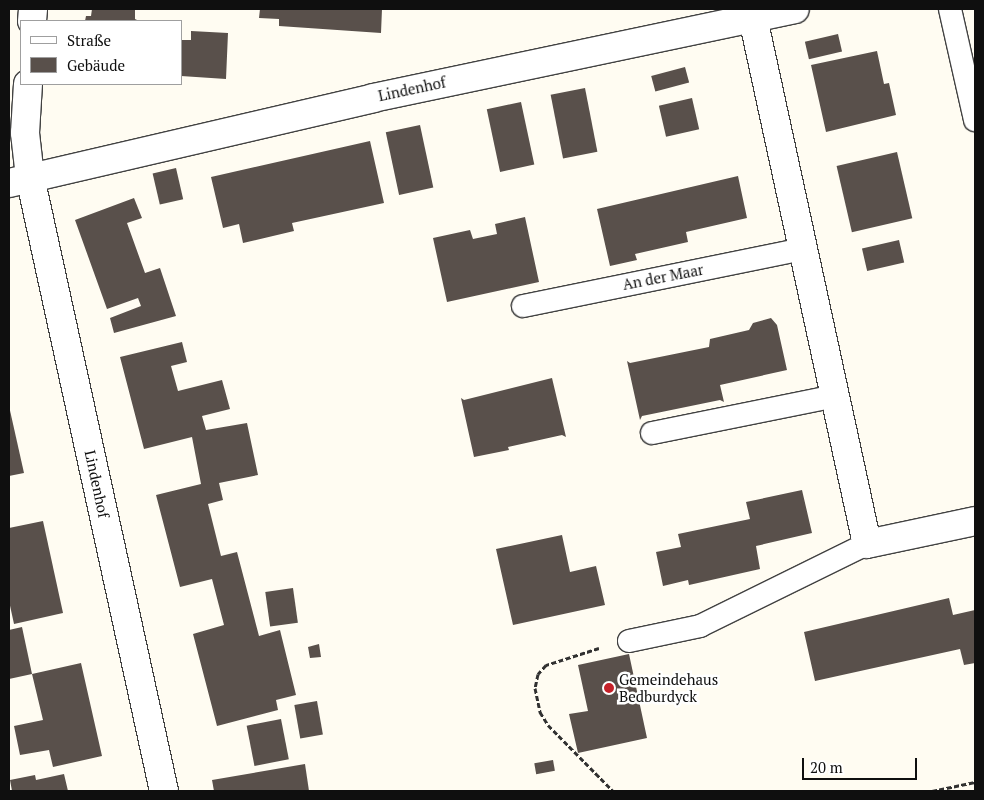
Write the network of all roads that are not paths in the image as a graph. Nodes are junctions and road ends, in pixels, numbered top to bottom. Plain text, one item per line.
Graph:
1 (795, 9) edge
2 (950, 9) edge
3 (752, 18) junction
4 (28, 85) edge
5 (975, 120) edge
6 (20, 180) edge
7 (803, 249) junction
8 (523, 306) dead end
9 (835, 396) junction
10 (652, 433) dead end
11 (975, 520) edge
12 (867, 544) junction
13 (629, 641) road end
14 (164, 791) edge

1 - 3 street, Lindenhof
2 - 5 lane
3 - 6 street, Lindenhof
3 - 7 street
4 - 6 street, Lindenhof
6 - 14 street, Lindenhof
7 - 8 lane, An der Maar
7 - 9 street
9 - 10 lane
9 - 12 street
11 - 12 street
12 - 13 lane

